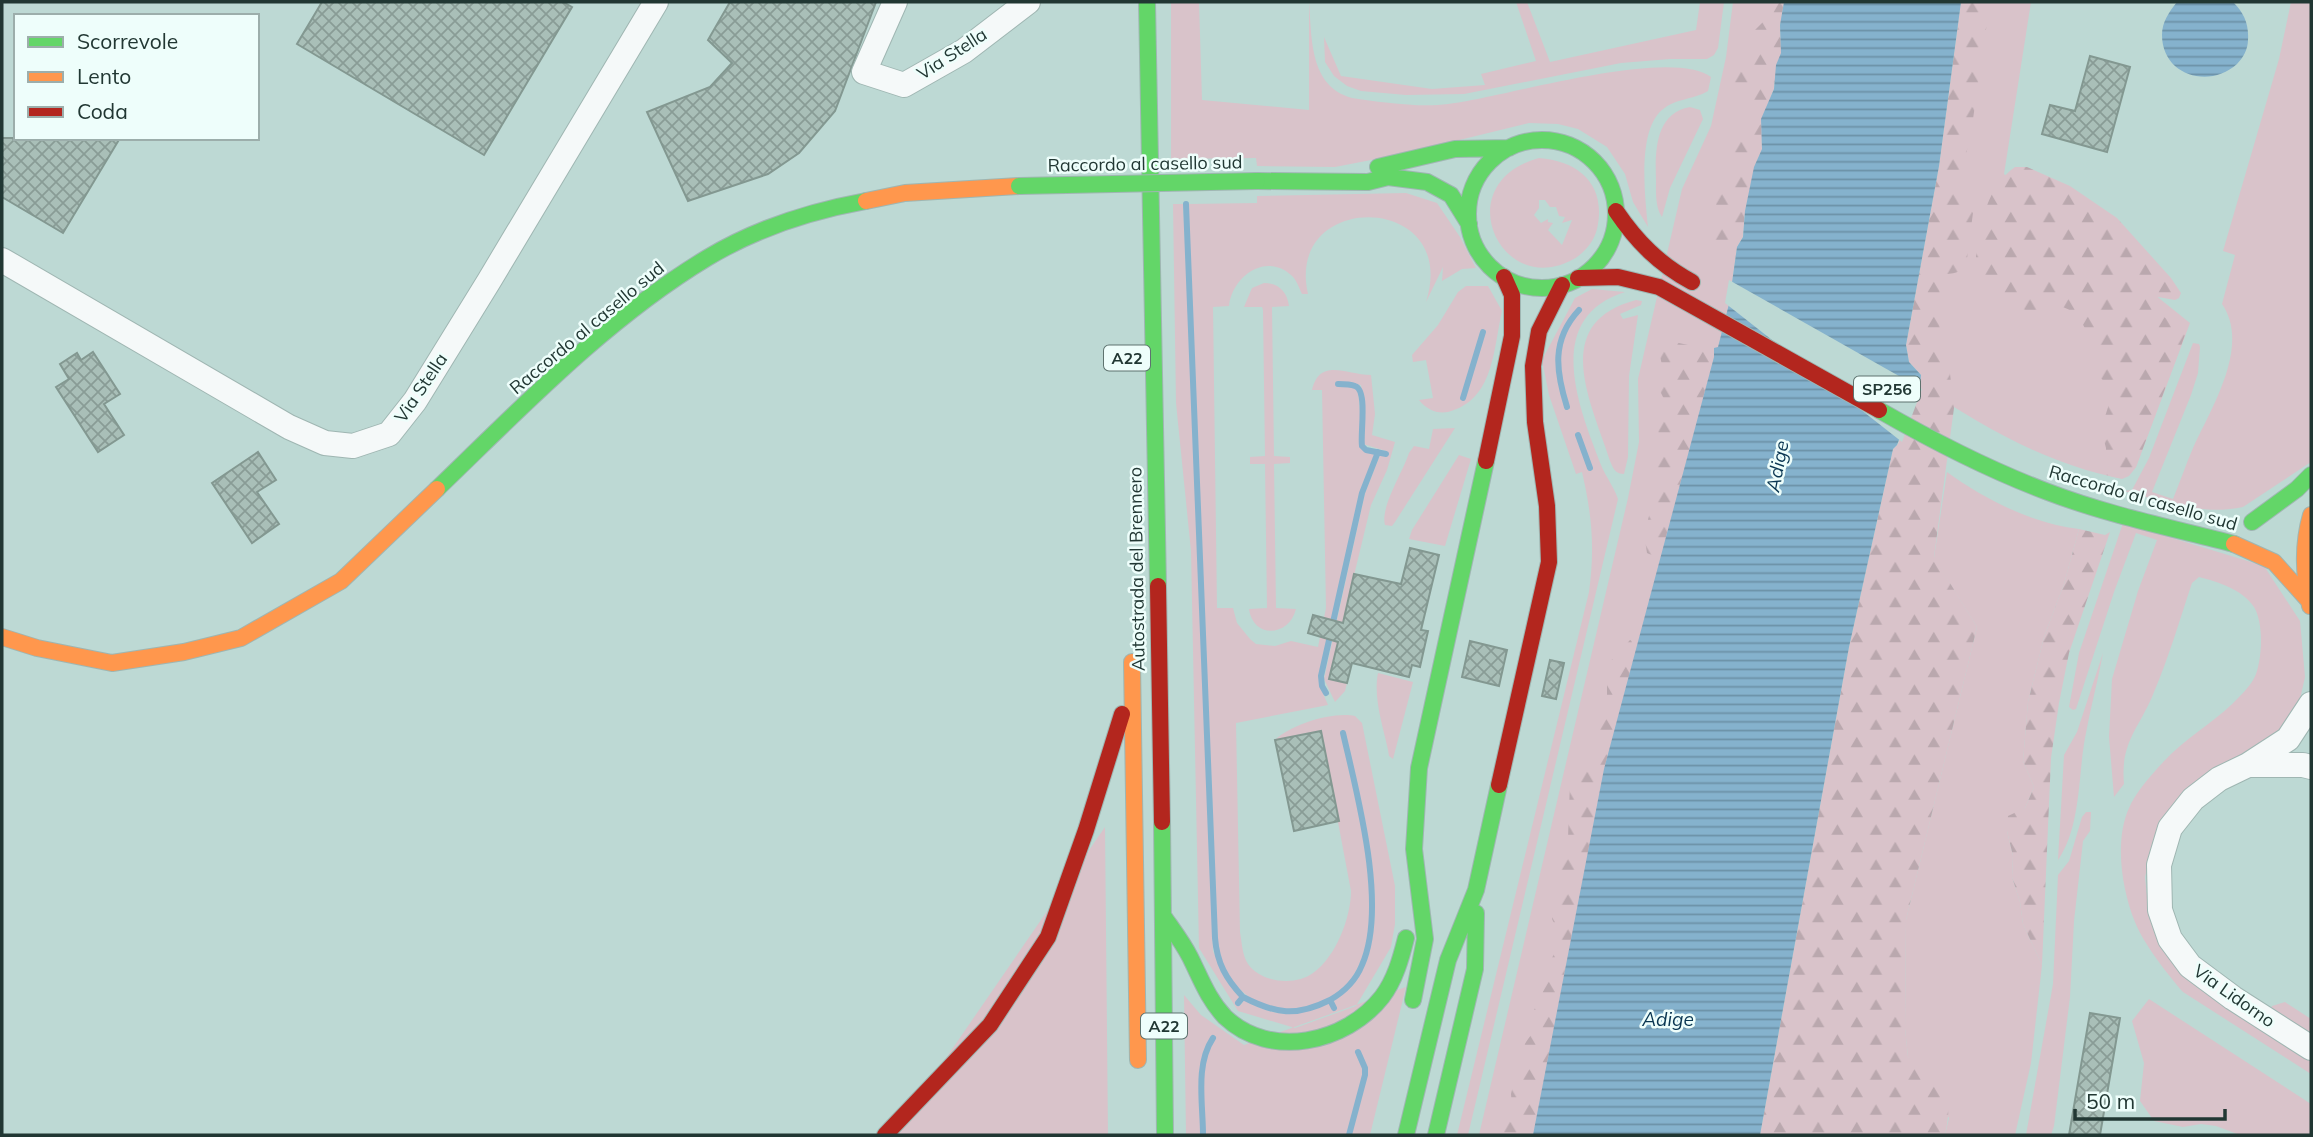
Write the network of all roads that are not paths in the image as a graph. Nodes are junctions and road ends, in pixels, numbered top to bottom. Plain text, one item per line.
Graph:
1 (656, 2) edge
2 (895, 2) edge
3 (1028, 2) edge
4 (1147, 2) edge
5 (1509, 148) junction
6 (1125, 169) dead end
7 (1311, 183) junction
8 (1125, 196) dead end
9 (1616, 211) junction
10 (1469, 225) junction
11 (2, 260) edge
12 (1504, 277) junction
13 (1578, 278) junction
14 (1562, 285) junction
15 (1712, 293) dead end
16 (2311, 475) edge
17 (2082, 487) dead end
18 (2311, 499) edge
19 (2113, 506) junction
20 (2311, 515) edge
21 (2252, 522) junction
22 (2310, 608) edge
23 (2, 637) edge
24 (1132, 642) dead end
25 (1132, 682) junction
26 (2311, 704) edge
27 (2248, 765) junction
28 (2311, 767) edge
29 (1416, 878) junction
30 (1476, 890) junction
31 (1164, 917) junction
32 (1409, 1019) dead end
33 (2311, 1048) edge
34 (1138, 1082) dead end
35 (886, 1135) edge
36 (1165, 1135) edge
37 (1406, 1135) edge
38 (1436, 1135) edge

1 - 11 street, Via Stella
2 - 3 street, Via Stella
4 - 31 main road, Autostrada del Brennero / A22
5 - 7 main road, Raccordo al casello sud
5 - 9 main road, Raccordo al casello sud
5 - 10 main road, Raccordo al casello sud
6 - 8 main road
7 - 10 main road, Raccordo al casello sud
7 - 23 main road, Raccordo al casello sud, bridge
9 - 13 main road, Raccordo al casello sud
9 - 15 main road, Raccordo al casello sud
10 - 12 main road, Raccordo al casello sud
12 - 14 main road, Raccordo al casello sud
12 - 29 main road
13 - 14 main road, Raccordo al casello sud
13 - 19 main road, Raccordo al casello sud / SP256
14 - 30 main road
16 - 21 main road
17 - 19 main road, Raccordo al casello sud / SP256
18 - 21 main road, Raccordo al casello sud
19 - 21 main road, Raccordo al casello sud / SP256
19 - 22 main road, Raccordo al casello sud / SP256
20 - 22 main road
24 - 25 main road, Autostrada del Brennero / A22
25 - 34 main road, Autostrada del Brennero / A22
25 - 35 main road
26 - 27 street, Via Lidorno
27 - 28 street, Via Lidorno
27 - 33 street, Via Lidorno
29 - 31 main road
29 - 32 main road
30 - 37 main road
30 - 38 main road
31 - 36 main road, Autostrada del Brennero / A22

